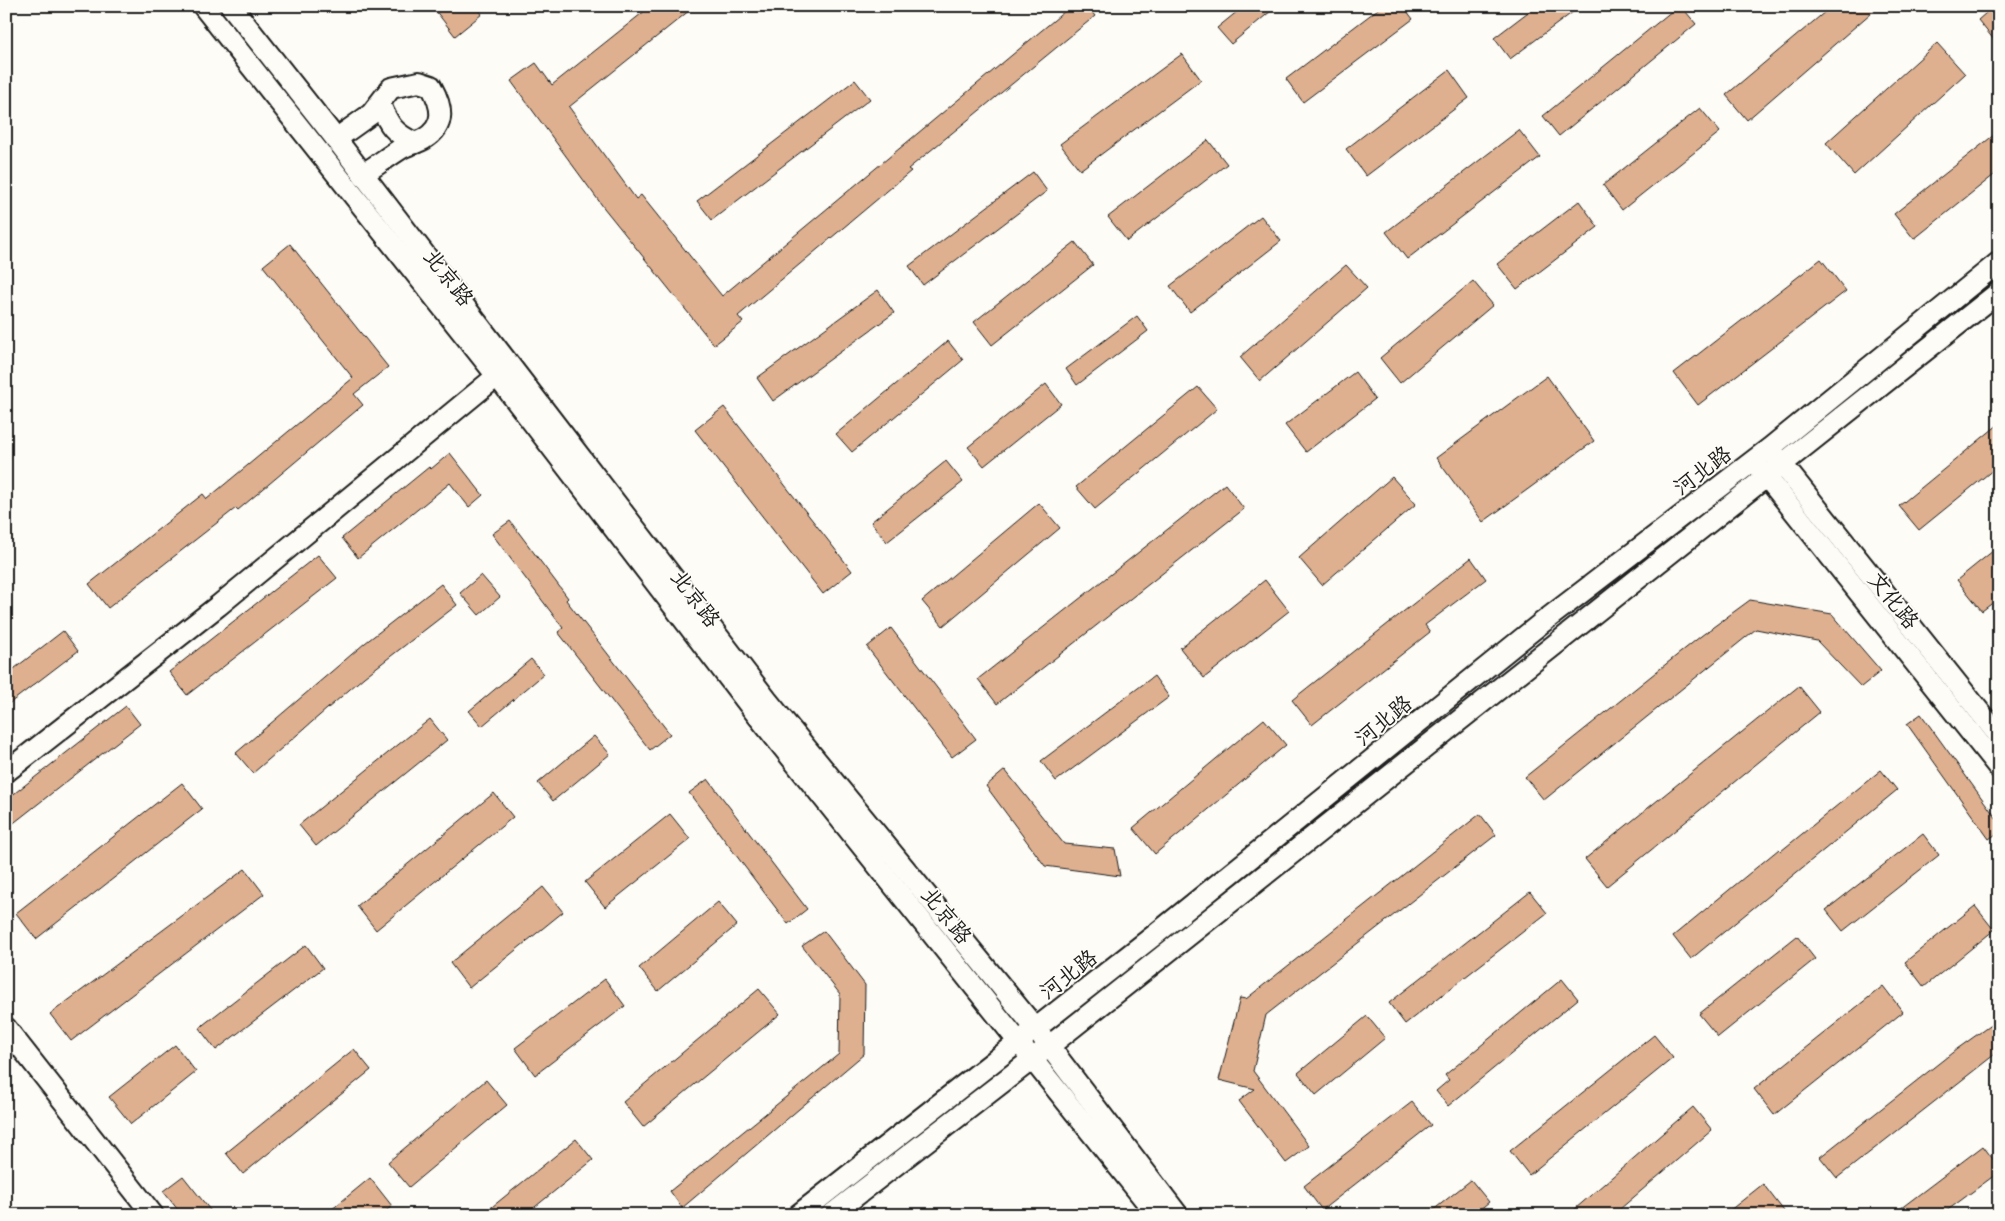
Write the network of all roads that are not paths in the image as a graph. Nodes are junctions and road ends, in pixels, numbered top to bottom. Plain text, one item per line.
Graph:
1 (203, 6) edge
2 (231, 6) edge
3 (380, 104) junction
4 (336, 139) junction
5 (415, 143) junction
6 (363, 174) junction
7 (1999, 262) edge
8 (1999, 292) edge
9 (497, 376) junction
10 (1776, 456) junction
11 (1754, 460) junction
12 (1766, 477) junction
13 (1999, 736) edge
14 (1999, 768) edge
15 (6, 772) edge
16 (6, 1028) edge
17 (1036, 1029) junction
18 (1019, 1042) junction
19 (1048, 1047) junction
20 (1031, 1059) junction
21 (153, 1215) edge
22 (798, 1215) edge
23 (831, 1215) edge
24 (1157, 1215) edge
25 (1178, 1215) edge

1 - 9 street, 北京路
2 - 4 street, 北京路
3 - 4 street
3 - 5 street
3 - 5 street
4 - 6 street, 北京路
5 - 6 street
6 - 17 street, 北京路
7 - 10 street, 河北路
8 - 10 street, 河北路
9 - 15 street
9 - 18 street, 北京路
10 - 11 street, 河北路
10 - 12 street, 河北路
10 - 13 street, 文化路
11 - 12 street, 文化路
11 - 17 street, 河北路
12 - 14 street, 文化路
12 - 19 street, 河北路
16 - 21 street
17 - 18 street, 河北路
17 - 19 street, 北京路
18 - 20 street, 北京路
18 - 22 street, 河北路
19 - 20 street, 河北路
19 - 25 street, 北京路
20 - 23 street, 河北路
20 - 24 street, 北京路

